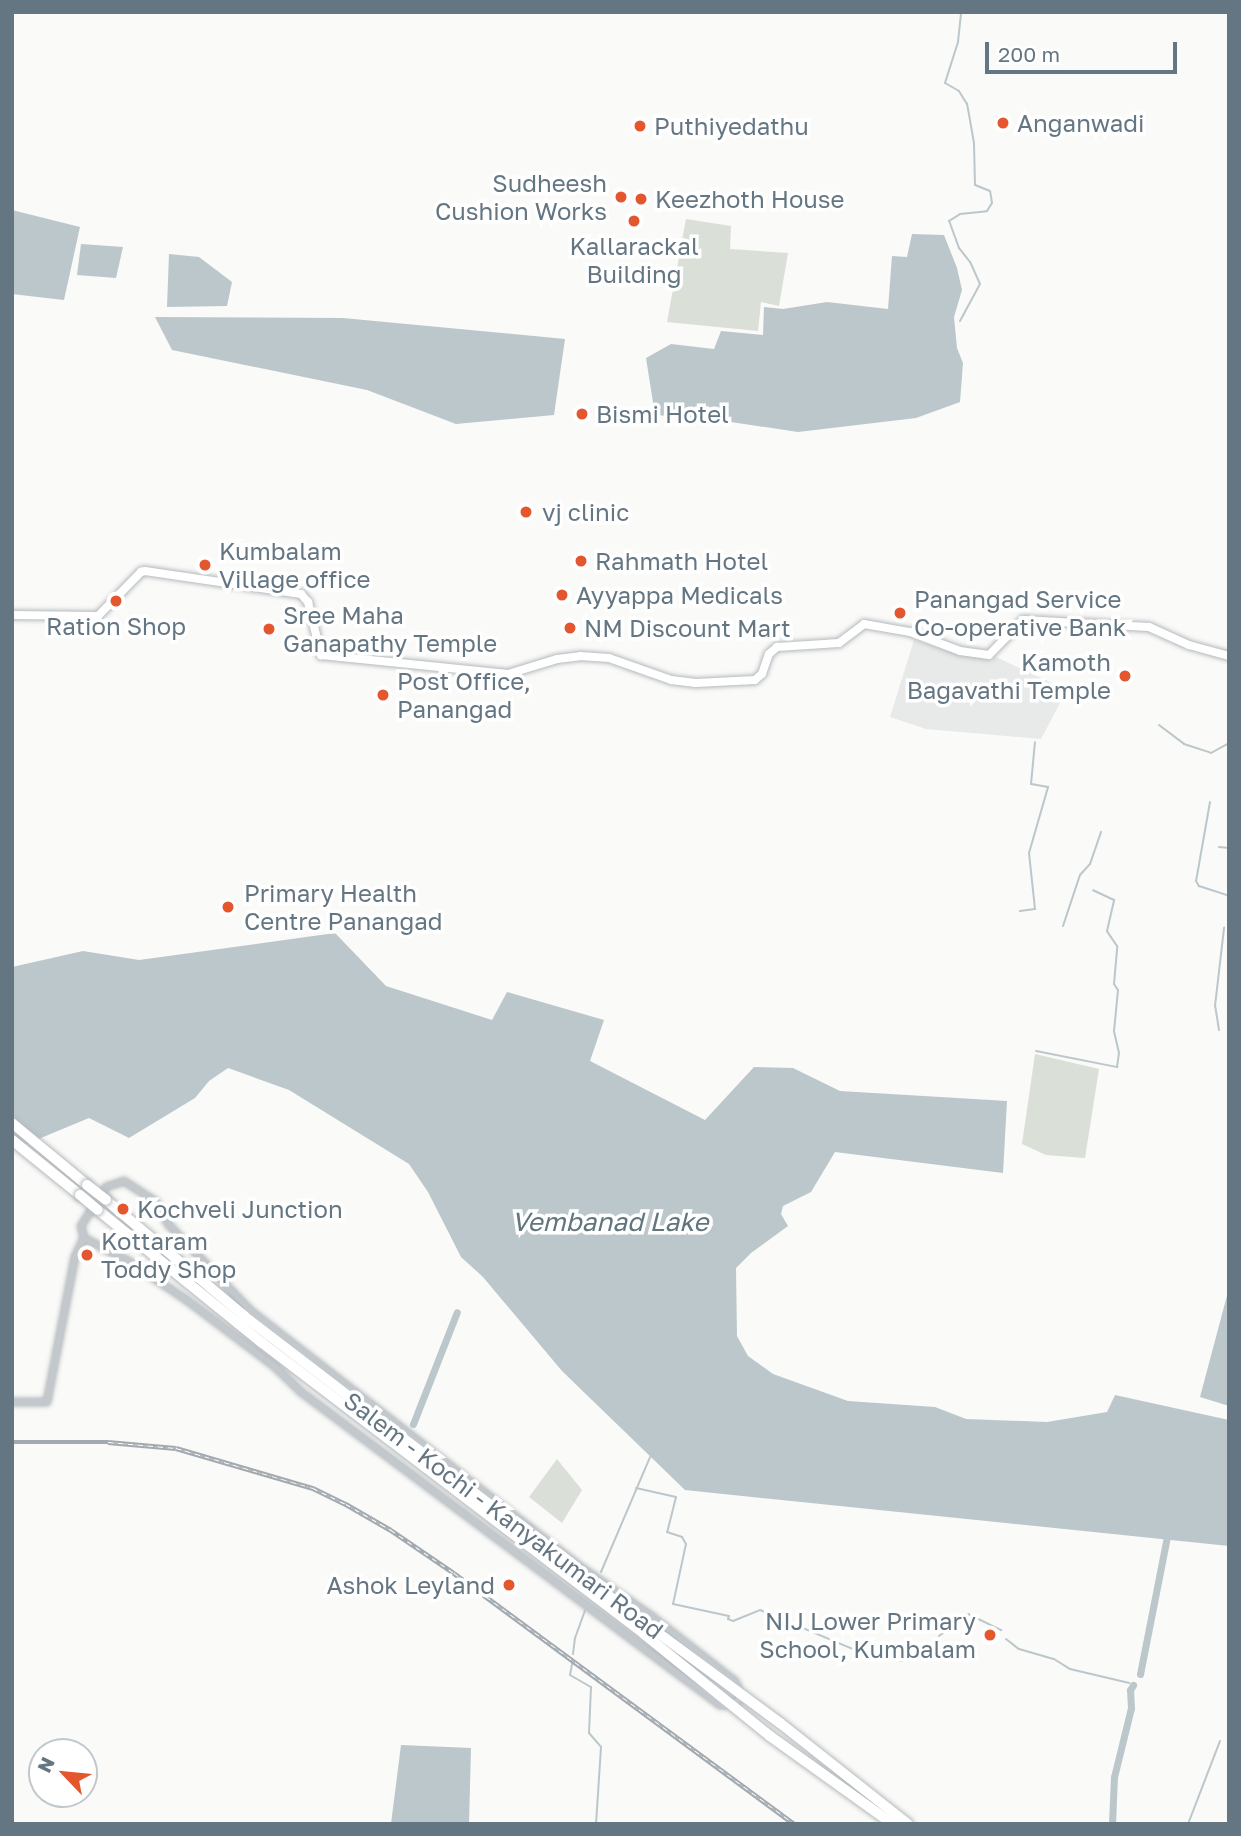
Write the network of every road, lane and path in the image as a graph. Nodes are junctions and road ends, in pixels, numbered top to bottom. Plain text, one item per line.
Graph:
1 (12, 615) edge
2 (1229, 656) edge
3 (12, 1123) edge
4 (12, 1140) edge
5 (93, 1212) junction
6 (84, 1238) junction
7 (337, 1400) junction
8 (12, 1402) edge
9 (329, 1411) junction
10 (742, 1695) junction
11 (733, 1706) junction
12 (892, 1824) edge
13 (908, 1824) edge

1 - 2 main road
3 - 10 highway, Salem - Kochi - Kanyakumari Road, bridge
4 - 5 highway, Salem - Kochi - Kanyakumari Road, bridge
5 - 6 street
5 - 7 highway, Salem - Kochi - Kanyakumari Road
5 - 10 street
6 - 8 street
6 - 9 street
7 - 9 highway
7 - 11 highway, Salem - Kochi - Kanyakumari Road
9 - 11 street
10 - 11 street
10 - 13 highway, Salem - Kochi - Kanyakumari Road
11 - 12 highway, Salem - Kochi - Kanyakumari Road

